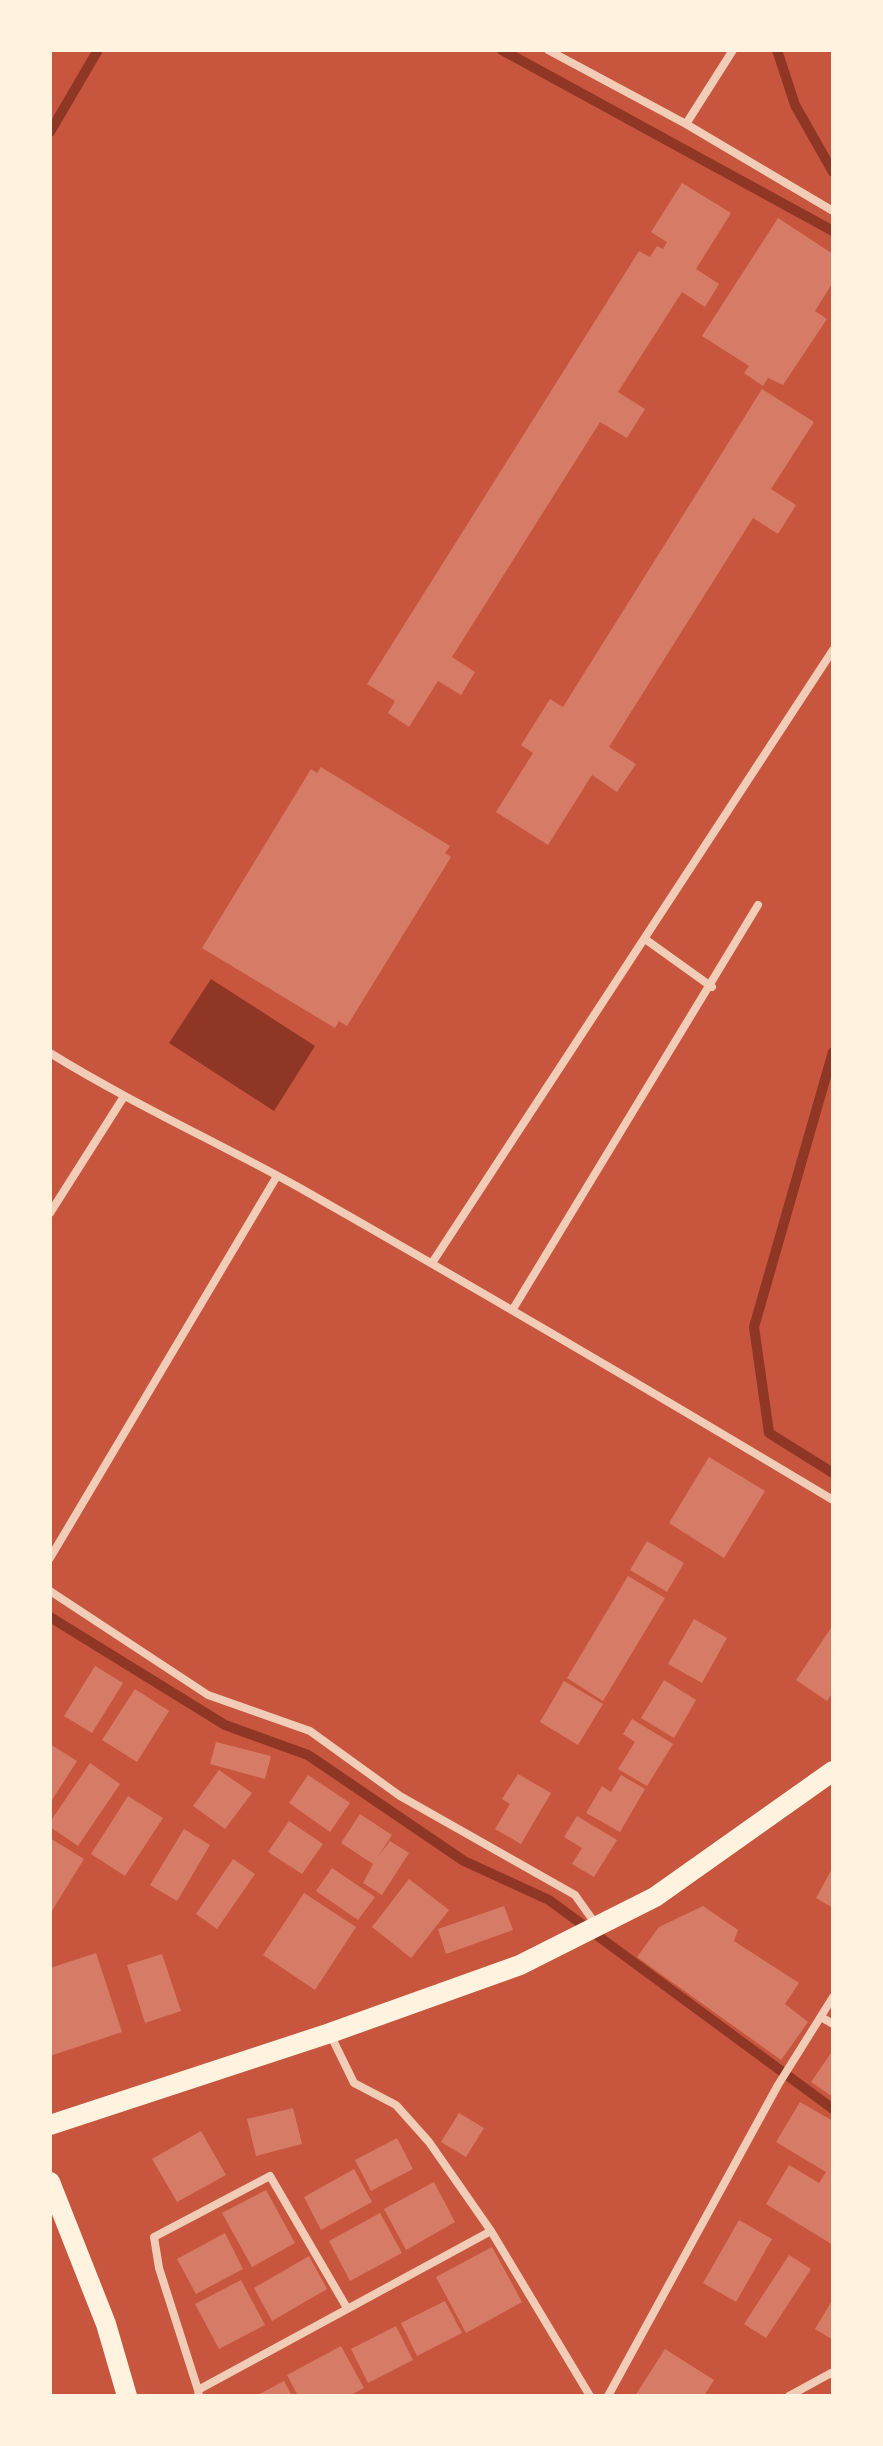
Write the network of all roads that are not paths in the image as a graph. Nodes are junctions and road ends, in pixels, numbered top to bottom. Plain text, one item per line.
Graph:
1 (733, 50) edge
2 (555, 52) edge
3 (686, 124) junction
4 (833, 211) edge
5 (833, 650) edge
6 (758, 905) dead end
7 (645, 939) junction
8 (712, 987) junction
9 (50, 1053) edge
10 (123, 1098) junction
11 (277, 1176) junction
12 (50, 1213) edge
13 (432, 1263) junction
14 (513, 1309) junction
15 (833, 1500) edge
16 (50, 1558) edge
17 (50, 1591) edge
18 (833, 1771) edge
19 (597, 1926) junction
20 (833, 1997) edge
21 (821, 2017) junction
22 (833, 2024) edge
23 (330, 2033) junction
24 (50, 2125) edge
25 (50, 2182) edge
26 (491, 2231) junction
27 (347, 2308) junction
28 (833, 2372) edge
29 (198, 2393) edge
30 (127, 2396) edge
31 (590, 2396) edge
32 (608, 2396) edge
33 (789, 2396) edge

1 - 3 street
2 - 3 street
3 - 4 street
5 - 7 street
6 - 8 street
7 - 8 street
7 - 13 street
8 - 14 street
9 - 10 street
10 - 11 street
10 - 12 street
11 - 13 street
11 - 16 street
13 - 14 street
14 - 15 street
17 - 19 street
18 - 19 main road
19 - 23 main road
20 - 21 street
21 - 22 street
21 - 32 street
23 - 24 main road
23 - 26 street
25 - 30 main road
26 - 27 street
26 - 31 street
27 - 29 street
27 - 29 street
28 - 33 street

